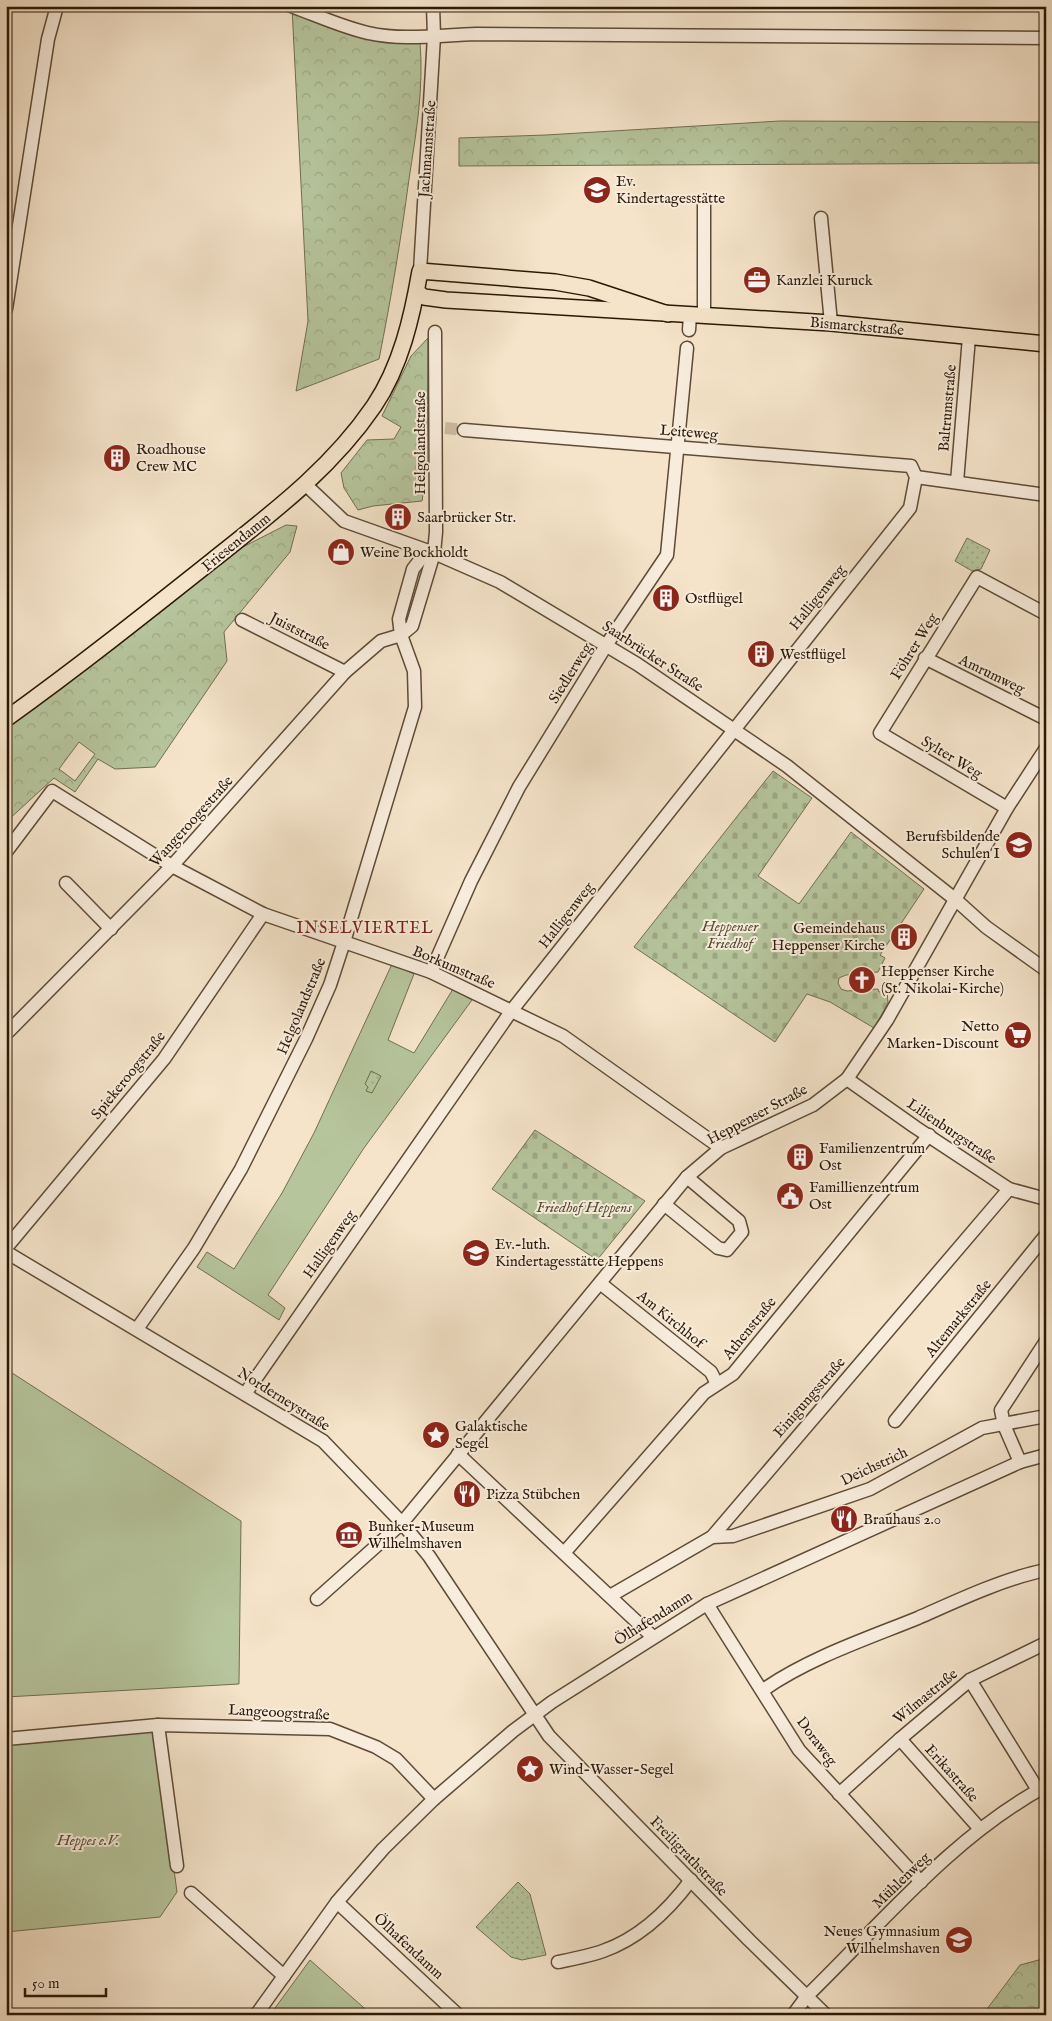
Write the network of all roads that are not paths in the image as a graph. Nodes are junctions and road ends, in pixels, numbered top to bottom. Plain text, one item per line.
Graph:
1 (57, 6) edge
2 (291, 6) edge
3 (433, 6) edge
4 (434, 36) junction
5 (1046, 38) edge
6 (704, 201) dead end
7 (821, 218) dead end
8 (420, 271) junction
9 (416, 292) junction
10 (437, 300) junction
11 (6, 309) edge
12 (668, 314) junction
13 (411, 318) junction
14 (694, 320) junction
15 (831, 323) junction
16 (435, 332) dead end
17 (969, 337) junction
18 (1046, 344) edge
19 (687, 348) dead end
20 (464, 430) tunnel mouth
21 (676, 447) junction
22 (913, 472) junction
23 (957, 482) junction
24 (306, 485) junction
25 (1046, 495) edge
26 (434, 553) junction
27 (1046, 614) edge
28 (242, 620) dead end
29 (401, 636) junction
30 (607, 644) junction
31 (924, 658) junction
32 (345, 672) junction
33 (1046, 718) edge
34 (6, 719) edge
35 (734, 728) junction
36 (880, 733) joint
37 (1046, 748) edge
38 (1007, 808) junction
39 (6, 852) edge
40 (172, 866) junction
41 (66, 883) dead end
42 (956, 900) junction
43 (263, 914) junction
44 (111, 929) junction
45 (344, 942) junction
46 (1046, 970) edge
47 (432, 972) junction
48 (512, 1010) junction
49 (6, 1034) edge
50 (847, 1078) junction
51 (930, 1135) junction
52 (721, 1148) junction
53 (686, 1177) junction
54 (1009, 1189) junction
55 (1046, 1199) edge
56 (664, 1204) junction
57 (1046, 1234) edge
58 (6, 1248) edge
59 (6, 1252) edge
60 (600, 1283) junction
61 (137, 1329) junction
62 (1046, 1341) edge
63 (717, 1384) junction
64 (246, 1394) junction
65 (1046, 1416) edge
66 (895, 1421) dead end
67 (1004, 1425) junction
68 (458, 1454) junction
69 (1046, 1455) edge
70 (1020, 1462) junction
71 (402, 1523) junction
72 (712, 1537) junction
73 (564, 1553) junction
74 (1046, 1570) edge
75 (610, 1596) junction
76 (317, 1599) dead end
77 (707, 1604) junction
78 (653, 1637) junction
79 (1046, 1643) edge
80 (970, 1680) junction
81 (763, 1690) junction
82 (534, 1716) junction
83 (158, 1725) junction
84 (6, 1738) edge
85 (900, 1739) junction
86 (1042, 1788) edge
87 (839, 1794) junction
88 (434, 1799) junction
89 (980, 1829) junction
90 (177, 1866) dead end
91 (691, 1880) junction
92 (921, 1882) junction
93 (190, 1893) dead end
94 (337, 1902) junction
95 (558, 1962) dead end
96 (284, 1976) junction
97 (807, 1996) junction
98 (256, 2015) edge
99 (458, 2015) edge
100 (793, 2015) edge
101 (826, 2015) edge

1 - 11 street
2 - 4 street
3 - 4 street, Jachmannstraße
4 - 5 street
4 - 8 street, Jachmannstraße
6 - 14 street
7 - 15 street
8 - 9 main road, Jachmannstraße
8 - 12 main road, Bismarckstraße
9 - 10 main road, Bismarckstraße
9 - 13 main road, Friesendamm
10 - 12 main road, Bismarckstraße
10 - 13 main road
12 - 14 main road, Bismarckstraße
13 - 24 main road, Friesendamm
14 - 15 main road, Bismarckstraße
15 - 17 main road, Bismarckstraße
16 - 26 street, Helgolandstraße
17 - 18 main road, Bismarckstraße
17 - 23 street, Baltrumstraße
19 - 21 street, Siedlerweg
20 - 21 street, Leiteweg
21 - 22 street, Leiteweg
21 - 30 street, Siedlerweg
22 - 23 street, Leiteweg
22 - 35 street, Halligenweg
23 - 25 street, Leiteweg
24 - 26 street, Saarbrücker Straße
24 - 34 main road, Friesendamm
26 - 29 street, Helgolandstraße
26 - 30 street, Saarbrücker Straße
27 - 31 street, Föhrer Weg
28 - 32 street, Juiststraße
29 - 32 street, Wangeroogestraße
29 - 45 street, Helgolandstraße
30 - 35 street, Saarbrücker Straße
30 - 47 street, Siedlerweg
31 - 33 street, Amrumweg
31 - 36 street, Föhrer Weg
32 - 40 street, Wangeroogestraße
35 - 42 street, Saarbrücker Straße
35 - 48 street, Halligenweg
36 - 38 street, Sylter Weg
37 - 38 street, Heppenser Straße
38 - 42 street, Heppenser Straße
39 - 40 street, Borkumstraße
40 - 43 street, Borkumstraße
40 - 44 street, Wangeroogestraße
41 - 44 street
42 - 46 street, Saarbrücker Straße
42 - 50 street, Heppenser Straße
43 - 45 street, Borkumstraße
43 - 58 street, Spiekeroogstraße
44 - 49 street, Wangeroogestraße
45 - 47 street, Borkumstraße
45 - 61 street, Helgolandstraße
47 - 48 street, Borkumstraße
48 - 52 street, Borkumstraße
48 - 64 street, Halligenweg
50 - 51 street, Lilienburgstraße
50 - 52 street, Heppenser Straße
51 - 54 street, Lilienburgstraße
51 - 63 street, Athenstraße
52 - 53 street, Heppenser Straße
53 - 56 street, Heppenser Straße
53 - 56 street
54 - 55 street, Lilienburgstraße
54 - 72 street, Einigungsstraße
56 - 60 street, Heppenser Straße
57 - 66 street, Altemarkstraße
59 - 61 street, Norderneystraße
60 - 63 street, Am Kirchhof
60 - 68 street, Heppenser Straße
61 - 64 street, Norderneystraße
62 - 67 street
63 - 73 street, Athenstraße
64 - 71 street, Norderneystraße
65 - 67 street, Deichstrich
67 - 70 street
67 - 72 street, Deichstrich
68 - 71 street, Heppenser Straße
68 - 73 street
69 - 70 street, Ölhafendamm
70 - 77 street, Ölhafendamm
71 - 76 street, Heppenser Straße
71 - 82 street, Norderneystraße
72 - 75 street, Einigungsstraße
73 - 75 street
74 - 81 street
75 - 78 street
77 - 78 street, Ölhafendamm
77 - 81 street, Doraweg
78 - 82 street, Ölhafendamm
79 - 80 street, Wilmastraße
80 - 85 street, Wilmastraße
80 - 86 street
81 - 87 street, Doraweg
82 - 88 street, Ölhafendamm
82 - 91 street, Freiligrathstraße
83 - 84 street, Langeoogstraße
83 - 88 street, Langeoogstraße
83 - 90 street
85 - 87 street, Wilmastraße
85 - 89 street, Erikastraße
86 - 89 street, Mühlenweg
87 - 92 street, Doraweg
88 - 94 street, Ölhafendamm
89 - 92 street, Mühlenweg
91 - 95 street
91 - 97 street, Freiligrathstraße
92 - 97 street, Mühlenweg
93 - 96 street
94 - 96 street, Ölhafendamm
94 - 99 street, Ölhafendamm
96 - 98 street, Ölhafendamm
97 - 100 street, Mühlenweg
97 - 101 street, Freiligrathstraße

